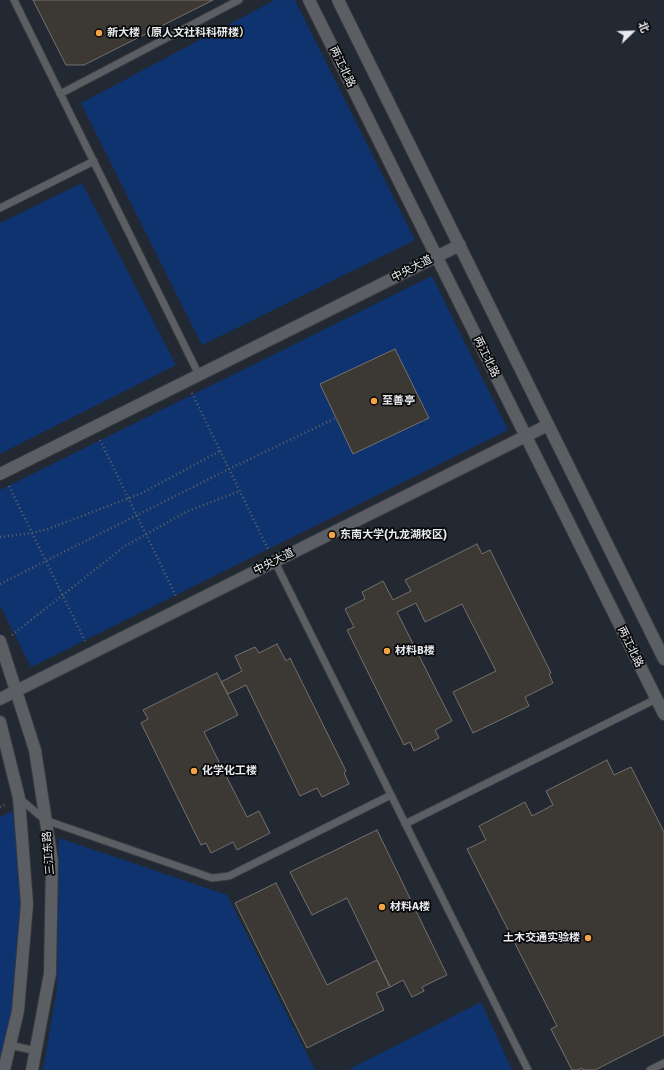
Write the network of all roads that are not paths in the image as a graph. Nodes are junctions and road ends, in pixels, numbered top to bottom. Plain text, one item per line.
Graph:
1 (14, 0) edge
2 (239, 0) edge
3 (309, 0) edge
4 (338, 0) edge
5 (60, 94) junction
6 (94, 161) junction
7 (0, 208) edge
8 (460, 245) junction
9 (436, 257) junction
10 (199, 375) junction
11 (548, 425) junction
12 (526, 436) junction
13 (1, 473) edge
14 (274, 562) junction
15 (1, 642) edge
16 (664, 659) edge
17 (16, 691) junction
18 (0, 699) edge
19 (660, 701) edge
20 (664, 714) edge
21 (0, 722) edge
22 (391, 795) junction
23 (19, 798) junction
24 (45, 820) junction
25 (405, 824) junction
26 (10, 1045) junction
27 (36, 1051) junction
28 (664, 1063) edge
29 (4, 1070) edge
30 (32, 1070) edge
31 (528, 1070) edge
32 (650, 1070) edge

1 - 5 lane
2 - 5 lane
3 - 9 street, 两江北路
4 - 8 street
5 - 6 lane
6 - 7 lane
6 - 10 lane
8 - 9 street, 中央大道
8 - 11 street
9 - 10 street, 中央大道
9 - 12 street, 两江北路
10 - 13 street, 中央大道
11 - 12 street, 中央大道
11 - 16 street
12 - 14 street, 中央大道
12 - 19 street, 两江北路
14 - 17 street, 中央大道
14 - 22 lane
15 - 17 street, 三江东路
17 - 18 street, 中央大道
17 - 24 street, 三江东路
19 - 20 street, 两江北路
19 - 25 lane
21 - 23 street
22 - 24 lane
22 - 25 lane
23 - 24 lane
23 - 26 street
24 - 27 street, 三江东路
25 - 31 lane
26 - 27 lane
26 - 29 street
27 - 30 street, 三江东路
28 - 32 lane

